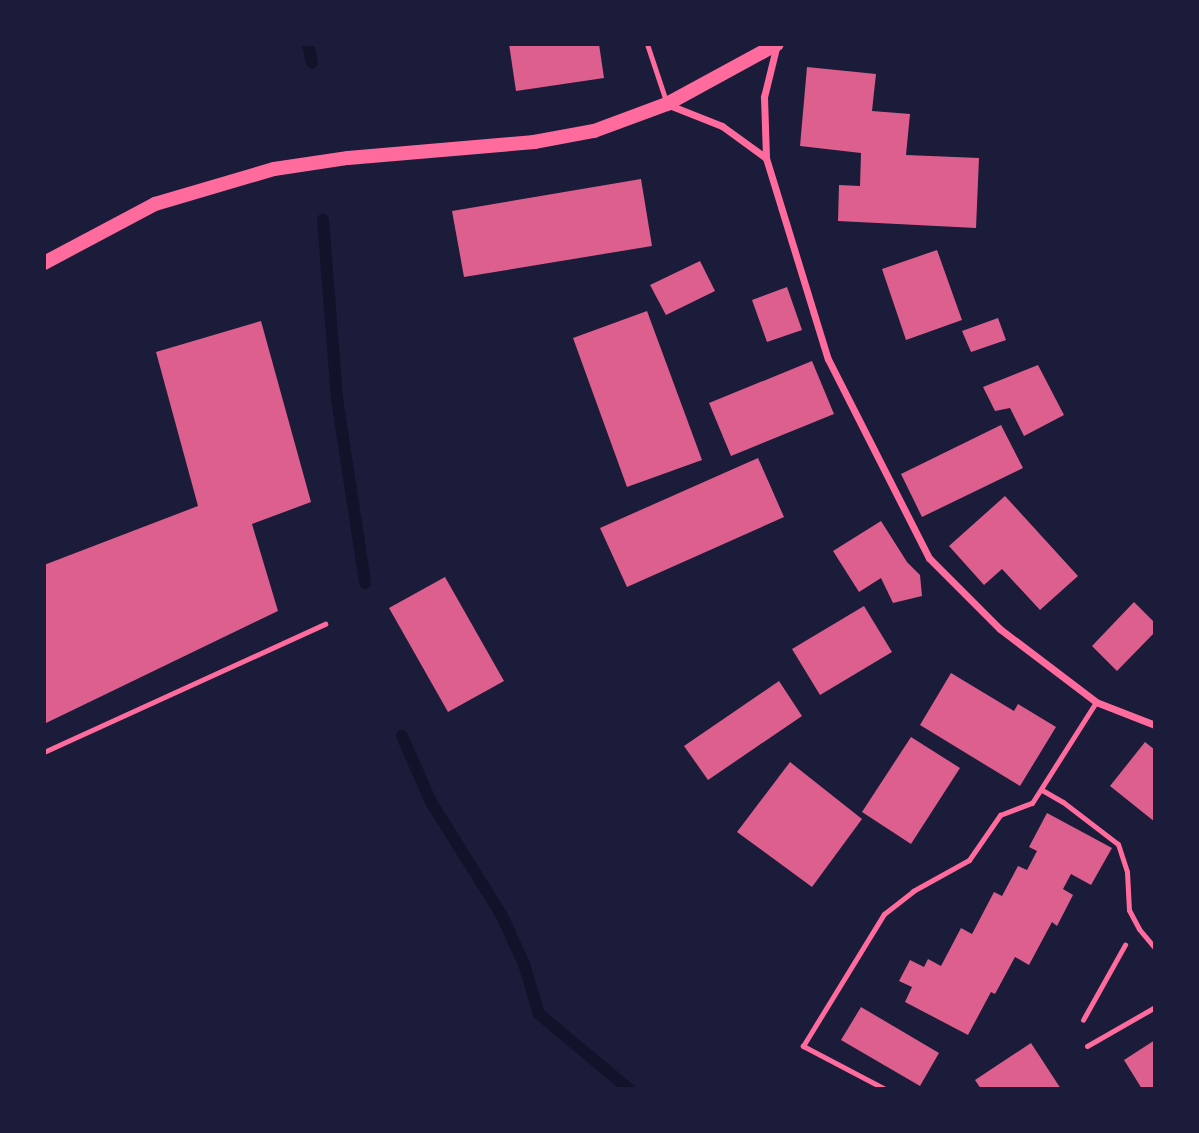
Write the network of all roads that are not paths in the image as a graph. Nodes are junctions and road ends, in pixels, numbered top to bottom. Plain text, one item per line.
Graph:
1 (647, 44) edge
2 (777, 44) edge
3 (667, 104) junction
4 (766, 158) junction
5 (44, 263) edge
6 (1096, 702) junction
7 (1155, 725) edge
8 (1042, 790) junction
9 (1155, 948) edge
10 (1155, 1007) edge
11 (1087, 1046) road end
12 (885, 1089) edge

1 - 3 lane
2 - 3 main road
2 - 4 street
3 - 4 street
3 - 5 main road
4 - 6 street
6 - 7 street
6 - 8 lane
8 - 9 lane
8 - 12 lane
10 - 11 lane

